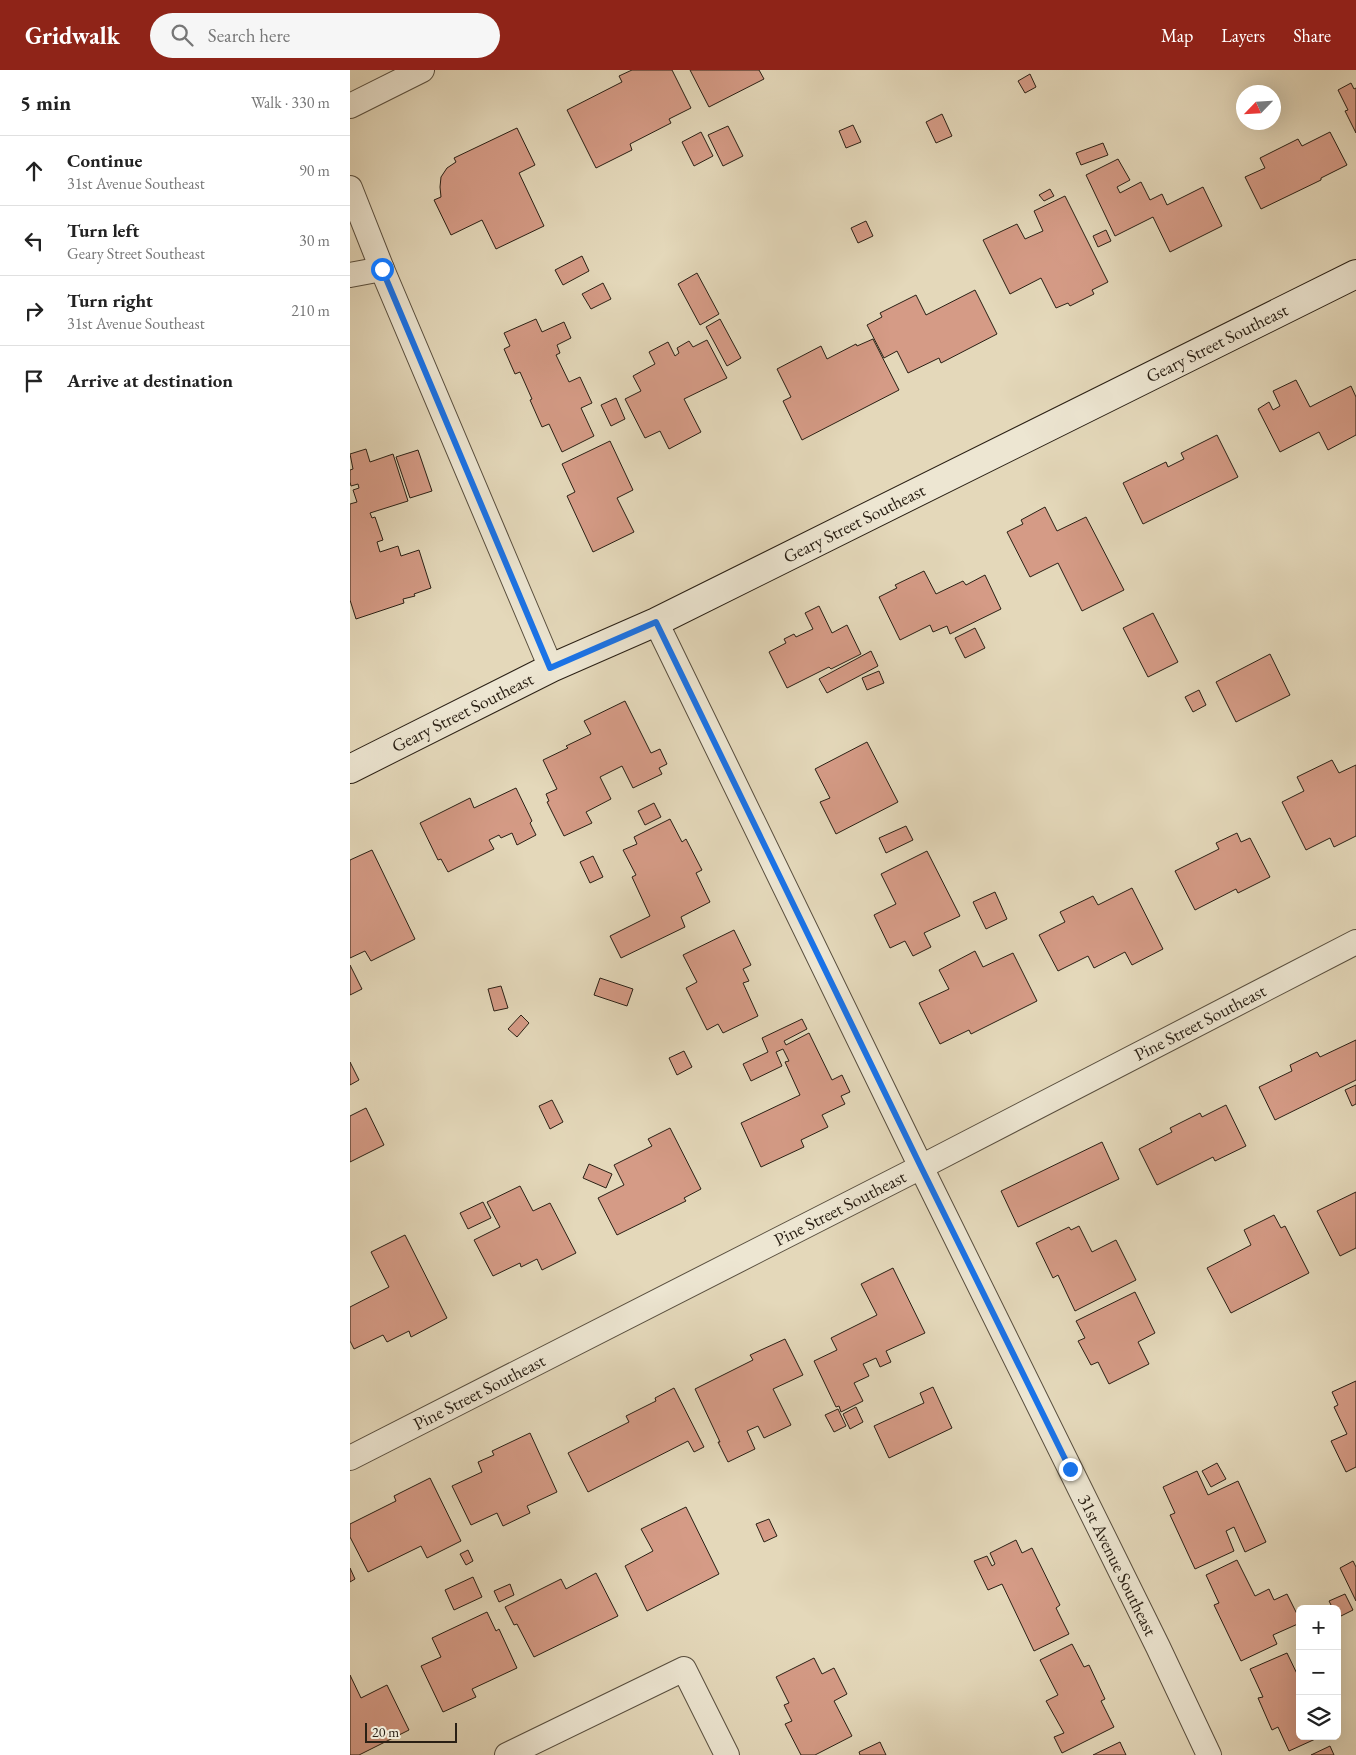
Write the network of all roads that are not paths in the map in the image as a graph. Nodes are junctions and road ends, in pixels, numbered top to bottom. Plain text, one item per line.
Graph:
1 (422, 70) edge
2 (350, 106) edge
3 (350, 188) edge
4 (382, 269) junction
5 (1356, 274) edge
6 (350, 275) edge
7 (656, 622) junction
8 (550, 668) junction
9 (350, 768) edge
10 (1356, 942) edge
11 (921, 1167) junction
12 (350, 1458) edge
13 (507, 1755) edge
14 (727, 1755) edge
15 (1210, 1755) edge

1 - 2 street
3 - 4 street
4 - 6 street
4 - 8 street
5 - 7 main road, Geary Street Southeast
7 - 8 main road, Geary Street Southeast
7 - 11 street, 31st Avenue Southeast
8 - 9 main road, Geary Street Southeast
10 - 11 street, Pine Street Southeast
11 - 12 street, Pine Street Southeast
11 - 15 street, 31st Avenue Southeast
13 - 14 street

